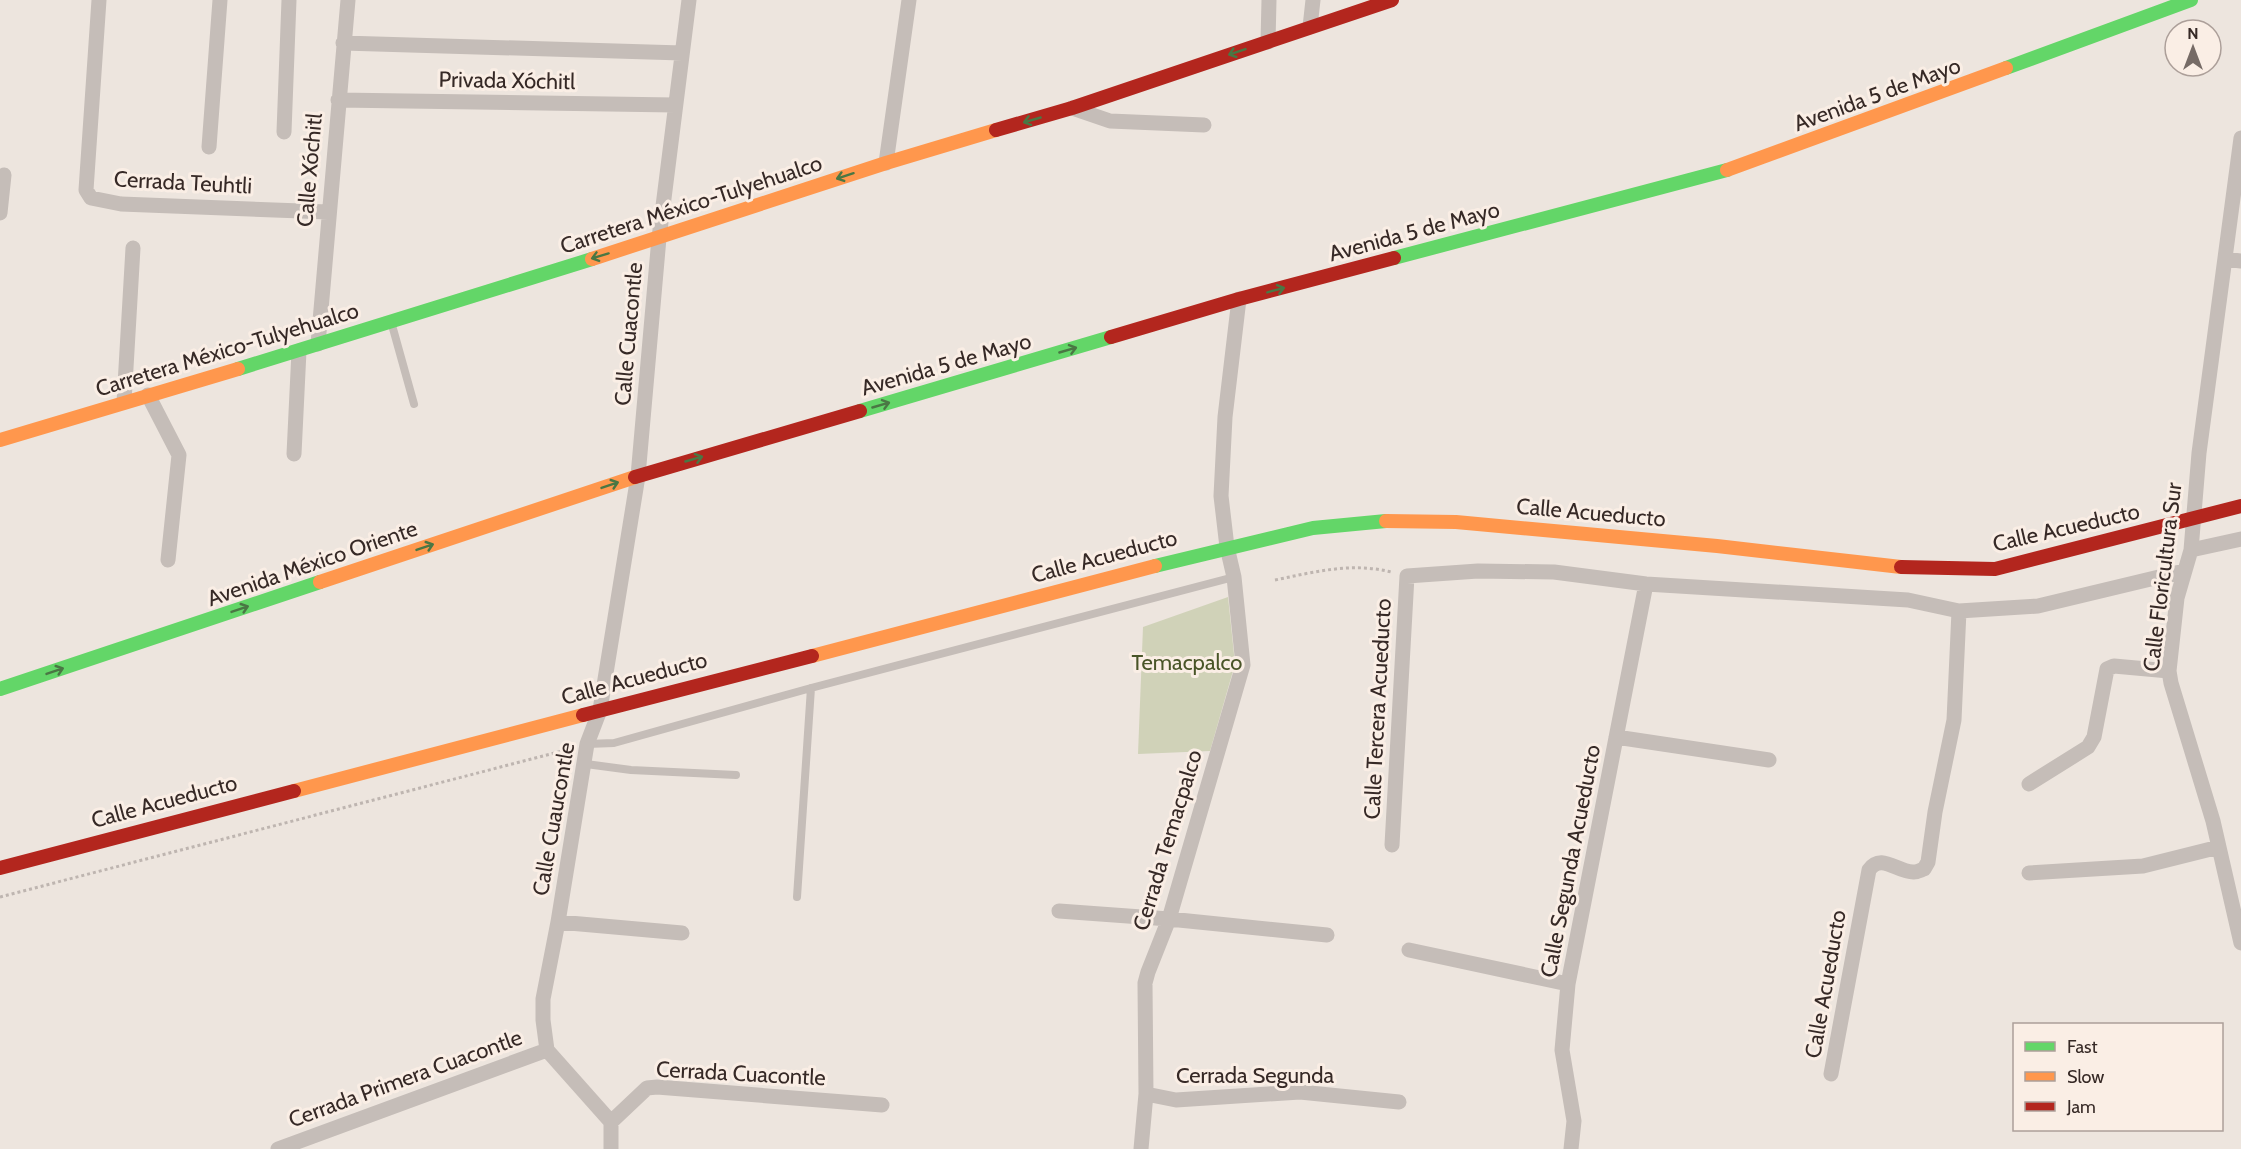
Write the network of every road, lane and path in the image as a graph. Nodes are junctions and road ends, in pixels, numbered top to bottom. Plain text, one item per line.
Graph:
1 (99, 0) edge
2 (220, 0) edge
3 (289, 0) edge
4 (348, 0) edge
5 (689, 0) edge
6 (909, 0) edge
7 (1269, 0) edge
8 (1313, 0) edge
9 (1392, 0) edge
10 (2191, 0) edge
11 (1349, 7) edge
12 (1310, 27) junction
13 (1268, 42) junction
14 (343, 43) junction
15 (682, 53) junction
16 (338, 100) junction
17 (675, 105) junction
18 (1072, 108) junction
19 (1204, 125) dead end
20 (284, 132) dead end
21 (2241, 138) edge
22 (209, 147) dead end
23 (886, 163) junction
24 (4, 175) dead end
25 (328, 212) junction
26 (0, 213) edge
27 (658, 238) junction
28 (133, 248) dead end
29 (2225, 259) junction
30 (2241, 261) edge
31 (1239, 299) junction
32 (390, 321) junction
33 (318, 344) junction
34 (298, 351) junction
35 (148, 395) junction
36 (124, 402) junction
37 (414, 404) dead end
38 (0, 440) edge
39 (294, 454) dead end
40 (638, 476) junction
41 (2241, 506) edge
42 (2193, 520) junction
43 (2241, 539) edge
44 (1227, 548) junction
45 (2191, 550) junction
46 (168, 560) dead end
47 (2184, 571) junction
48 (1407, 576) junction
49 (1234, 577) junction
50 (1275, 580) dead end
51 (1646, 584) junction
52 (1959, 611) junction
53 (2169, 671) junction
54 (811, 688) junction
55 (0, 690) edge
56 (600, 710) junction
57 (1616, 737) junction
58 (587, 744) junction
59 (1769, 760) dead end
60 (586, 764) junction
61 (736, 775) dead end
62 (2029, 784) dead end
63 (1392, 845) dead end
64 (2219, 846) junction
65 (0, 868) edge
66 (2029, 873) dead end
67 (0, 897) edge
68 (797, 897) dead end
69 (2238, 907) edge
70 (1059, 911) dead end
71 (1169, 919) junction
72 (558, 922) junction
73 (682, 933) dead end
74 (1327, 935) dead end
75 (2241, 943) edge
76 (1409, 950) dead end
77 (1568, 984) junction
78 (547, 1050) junction
79 (1831, 1074) dead end
80 (1146, 1094) junction
81 (1399, 1102) dead end
82 (882, 1105) dead end
83 (611, 1122) junction
84 (278, 1149) edge
85 (611, 1149) edge
86 (1142, 1149) edge
87 (1571, 1149) edge

1 - 25 street, Cerrada Teuhtli
2 - 22 street, Cerrada Teuhtli
3 - 20 street
4 - 14 street, Calle Xóchitl
5 - 15 street, Calle Cuacontle
6 - 23 street
7 - 13 street
8 - 12 street
9 - 11 main road, Carretera México-Tulyehualco
31 -> 10 main road, Avenida 5 de Mayo
11 - 12 main road, Carretera México-Tulyehualco
12 - 13 main road, Carretera México-Tulyehualco
13 -> 18 main road, Carretera México-Tulyehualco
14 - 15 street
14 - 16 street, Calle Xóchitl
15 - 17 street, Calle Cuacontle
16 - 17 street, Privada Xóchitl
16 - 25 street, Calle Xóchitl
17 - 27 street, Calle Cuacontle
18 - 19 street
18 -> 23 main road, Carretera México-Tulyehualco
21 - 29 street, Calle Floricultura Sur
23 -> 27 main road, Carretera México-Tulyehualco
24 - 26 street
25 - 33 street, Calle Xóchitl
27 -> 32 main road, Carretera México-Tulyehualco
27 - 40 street, Calle Cuacontle
28 - 36 street
29 - 30 street
29 - 42 street, Calle Floricultura Sur
40 -> 31 main road, Avenida 5 de Mayo
31 - 44 street, Cerrada Temacpalco
32 - 33 main road, Carretera México-Tulyehualco
32 - 37 lane
33 - 34 main road, Carretera México-Tulyehualco
34 - 35 main road, Carretera México-Tulyehualco
34 - 39 street
35 - 36 main road, Carretera México-Tulyehualco
35 - 46 street
36 - 38 main road, Carretera México-Tulyehualco
55 -> 40 main road, Avenida México Oriente
40 - 56 street, Calle Cuaucontle
41 - 42 main road, Calle Acueducto
42 - 44 main road, Calle Acueducto
42 - 45 street, Calle Floricultura Sur
43 - 45 street
44 - 49 street, Cerrada Temacpalco
44 - 56 main road, Calle Acueducto
45 - 47 street, Calle Floricultura Sur
47 - 52 street
47 - 53 street, Calle Floricultura Sur
48 - 50 path
48 - 51 street
48 - 63 street, Calle Tercera Acueducto
49 - 54 lane
49 - 71 street, Cerrada Temacpalco
51 - 52 street
51 - 57 street, Calle Segunda Acueducto
52 - 79 street, Calle Acueducto
53 - 62 street
53 - 64 street, Calle Floricultura Sur
54 - 58 lane
54 - 68 lane
56 - 58 street, Calle Cuaucontle
56 - 65 main road, Calle Acueducto
57 - 59 street
57 - 77 street, Calle Segunda Acueducto
58 - 60 street, Calle Cuaucontle
58 - 67 path
60 - 61 lane
60 - 72 street, Calle Cuaucontle
64 - 66 street
64 - 69 street, Calle Floricultura Sur
69 - 75 street, Calle Floricultura Sur
70 - 71 street
71 - 74 street
71 - 80 street, Cerrada Temacpalco
72 - 73 street
72 - 78 street, Calle Cuaucontle
76 - 77 street
77 - 87 street, Calle Segunda Acueducto
78 - 83 street
78 - 84 street, Cerrada Primera Cuacontle
80 - 81 street, Cerrada Segunda
80 - 86 street, Cerrada Temacpalco
82 - 83 street, Cerrada Cuacontle
83 - 85 street

